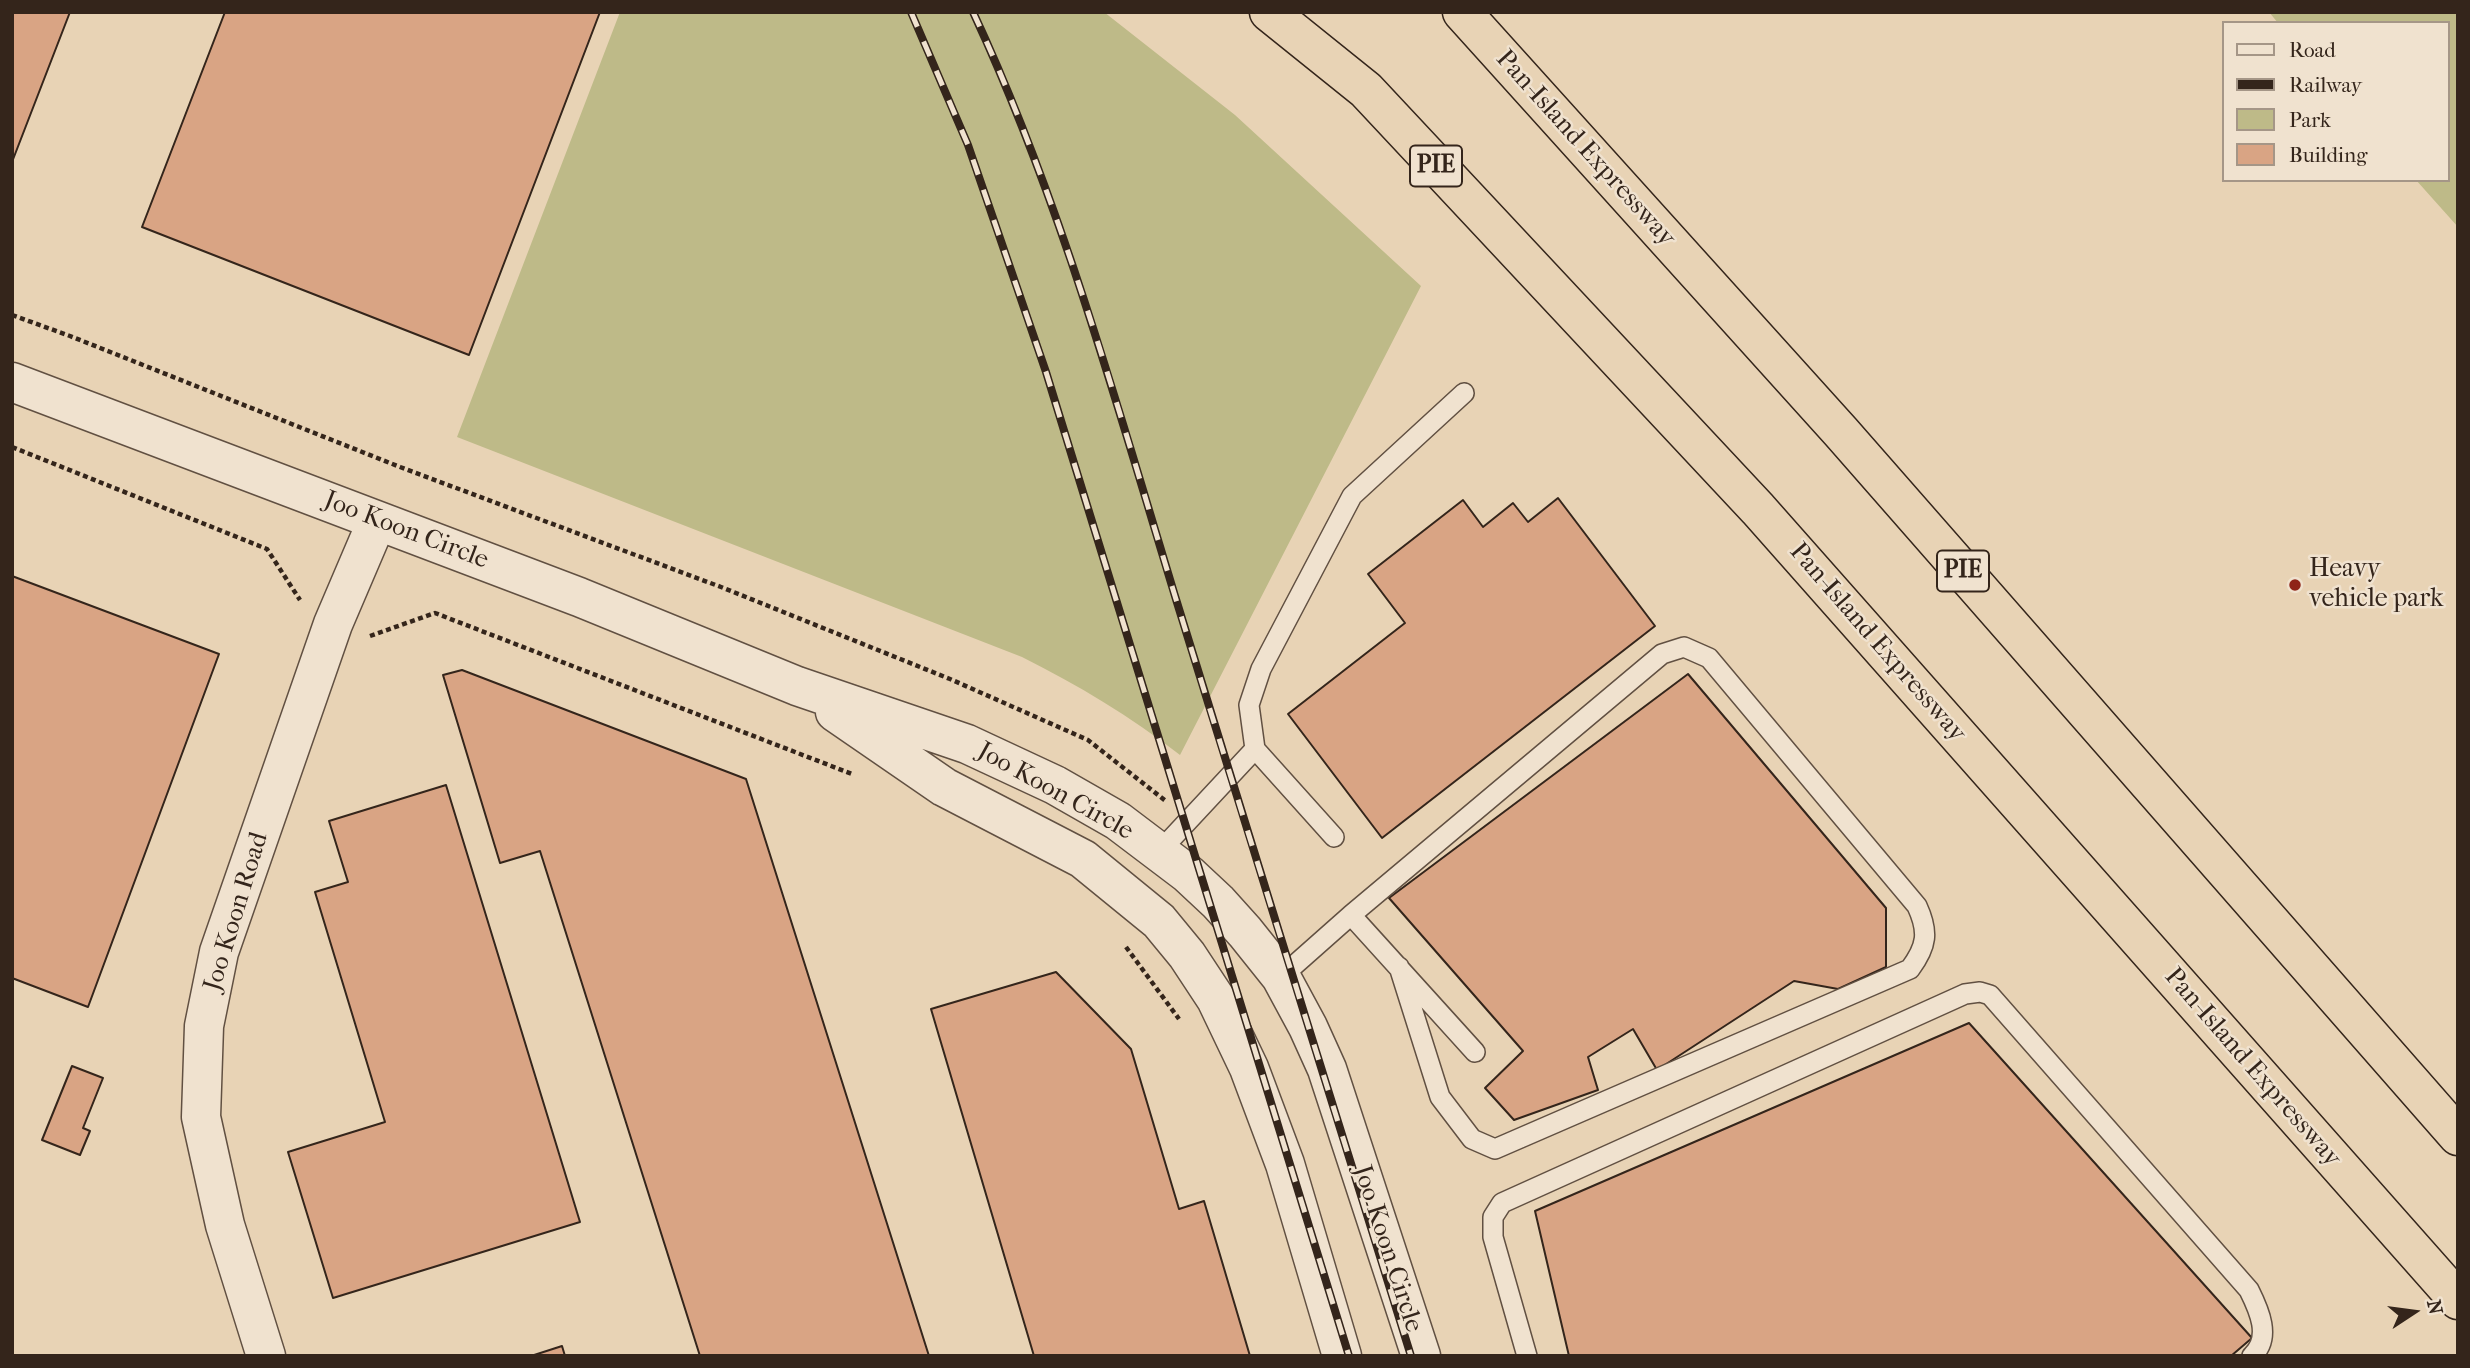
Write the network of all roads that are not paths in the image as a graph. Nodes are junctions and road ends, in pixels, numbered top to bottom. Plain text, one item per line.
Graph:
1 (1269, 12) edge
2 (1462, 12) edge
3 (12, 382) edge
4 (1464, 393) dead end
5 (377, 521) junction
6 (797, 686) junction
7 (1255, 749) junction
8 (1334, 837) dead end
9 (1159, 852) junction
10 (1351, 915) junction
11 (1399, 967) junction
12 (1280, 977) junction
13 (1475, 1052) dead end
14 (2458, 1136) edge
15 (2458, 1300) edge
16 (266, 1356) edge
17 (1342, 1356) edge
18 (1421, 1356) edge
19 (1527, 1356) edge
20 (2252, 1356) edge

1 - 15 highway, Pan-Island Expressway / PIE
2 - 14 highway, Pan-Island Expressway / PIE
3 - 5 street, Joo Koon Circle
4 - 7 lane
5 - 6 street, Joo Koon Circle
5 - 16 street, Joo Koon Road
6 - 9 street, Joo Koon Circle
6 - 17 street, Joo Koon Circle
7 - 8 lane
7 - 9 lane
9 - 12 street, Joo Koon Circle
10 - 11 lane
10 - 11 lane
10 - 12 lane
11 - 13 lane
12 - 18 street, Joo Koon Circle
19 - 20 lane

